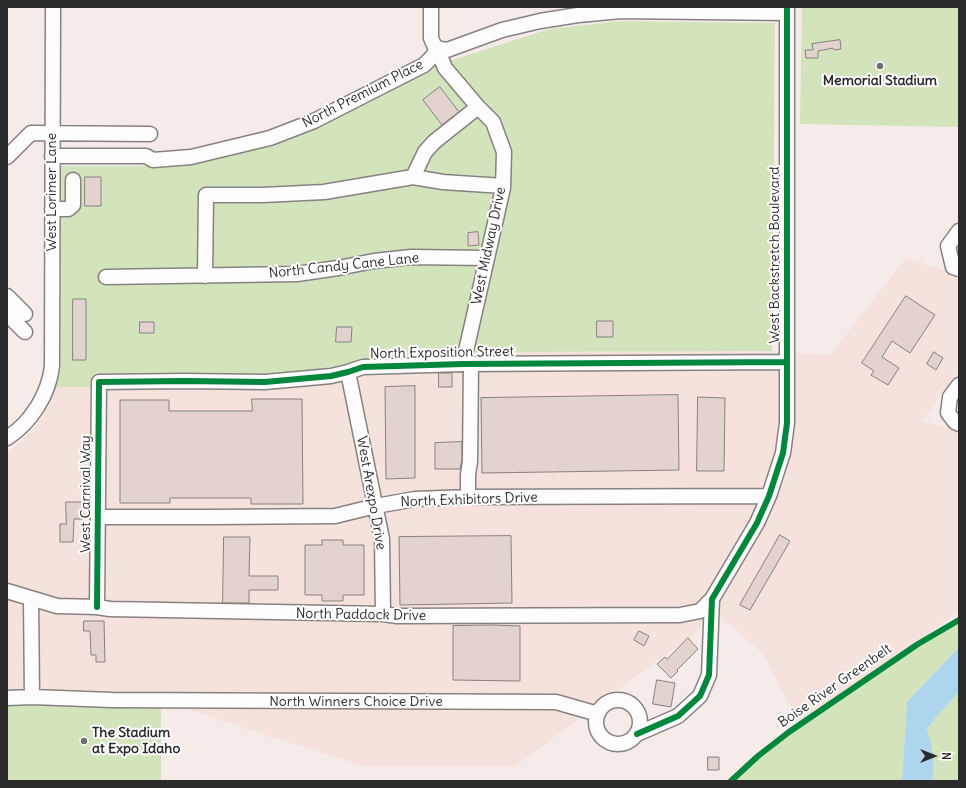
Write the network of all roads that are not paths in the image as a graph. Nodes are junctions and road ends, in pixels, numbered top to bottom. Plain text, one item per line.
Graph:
1 (53, 7) edge
2 (432, 7) edge
3 (787, 10) edge
4 (437, 48) junction
5 (478, 107) junction
6 (52, 133) junction
7 (150, 134) dead end
8 (52, 156) junction
9 (7, 157) edge
10 (413, 177) junction
11 (73, 180) dead end
12 (503, 186) junction
13 (52, 209) junction
14 (959, 231) edge
15 (487, 258) junction
16 (959, 269) edge
17 (205, 276) junction
18 (106, 277) dead end
19 (7, 296) edge
20 (7, 314) edge
21 (25, 314) dead end
22 (25, 332) dead end
23 (787, 362) junction
24 (467, 364) junction
25 (348, 372) junction
26 (98, 382) joint
27 (959, 385) edge
28 (959, 424) edge
29 (7, 438) edge
30 (769, 496) junction
31 (468, 497) junction
32 (376, 506) junction
33 (98, 517) junction
34 (7, 591) edge
35 (30, 598) junction
36 (712, 599) junction
37 (97, 607) junction
38 (383, 614) junction
39 (32, 696) junction
40 (7, 698) edge
41 (598, 714) junction
42 (637, 734) junction

1 - 6 street, West Lorimer Lane
2 - 4 street, West Midway Drive
3 - 4 street, North Premium Place
3 - 23 street, West Backstretch Boulevard
4 - 5 street, West Midway Drive
4 - 8 street, North Premium Place
5 - 10 street
5 - 12 street, West Midway Drive
6 - 7 street
6 - 8 street, West Lorimer Lane
6 - 9 street
8 - 13 street, West Lorimer Lane
10 - 12 street
10 - 17 street
11 - 13 street
12 - 15 street, West Midway Drive
13 - 29 street, West Lorimer Lane
14 - 16 street
15 - 17 street, North Candy Cane Lane
15 - 24 street, West Midway Drive
17 - 18 street, North Candy Cane Lane
19 - 21 street
20 - 22 street
23 - 24 street, North Exposition Street
23 - 30 street, West Backstretch Boulevard
24 - 25 street, North Exposition Street
24 - 31 street, West Midway Drive
25 - 26 street, North Exposition Street
25 - 32 street, West Arexpo Drive
26 - 33 street, West Carnival Way
27 - 28 street
30 - 31 street, North Exhibitors Drive
30 - 36 street, West Backstretch Boulevard
31 - 32 street, North Exhibitors Drive
32 - 33 street, North Exhibitors Drive
32 - 38 street, West Arexpo Drive
33 - 37 street, West Carnival Way
34 - 35 street, North Paddock Drive
35 - 37 street, North Paddock Drive
35 - 39 street
36 - 38 street, North Paddock Drive
36 - 42 street, West Backstretch Boulevard
37 - 38 street, North Paddock Drive
39 - 40 street, North Winners Choice Drive
39 - 41 street, North Winners Choice Drive
41 - 42 street
41 - 42 street

